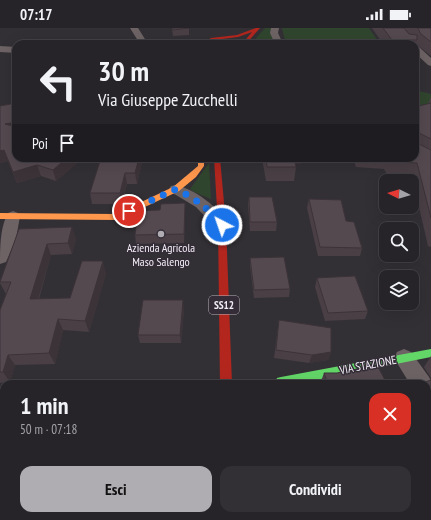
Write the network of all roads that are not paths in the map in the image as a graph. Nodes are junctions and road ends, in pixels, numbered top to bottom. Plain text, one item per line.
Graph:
1 (134, 28) edge
2 (275, 28) edge
3 (257, 29) edge
4 (142, 40) edge
5 (213, 40) edge
6 (247, 40) edge
7 (277, 40) edge
8 (0, 50) edge
9 (12, 50) edge
10 (419, 52) edge
11 (431, 63) edge
12 (200, 162) edge
13 (217, 162) edge
14 (176, 189) junction
15 (6, 216) edge
16 (222, 225) junction
17 (0, 258) edge
18 (431, 353) edge
19 (404, 358) junction
20 (226, 380) edge
21 (291, 380) edge
22 (419, 380) edge

1 - 4 street
2 - 7 street
3 - 5 street
3 - 6 street
8 - 9 street
10 - 11 street
12 - 14 street
13 - 16 street, SS12
14 - 15 street
14 - 16 street
15 - 17 street
16 - 20 street, SS12
18 - 19 street, VIA STAZIONE
19 - 21 street, VIA STAZIONE
19 - 22 street

